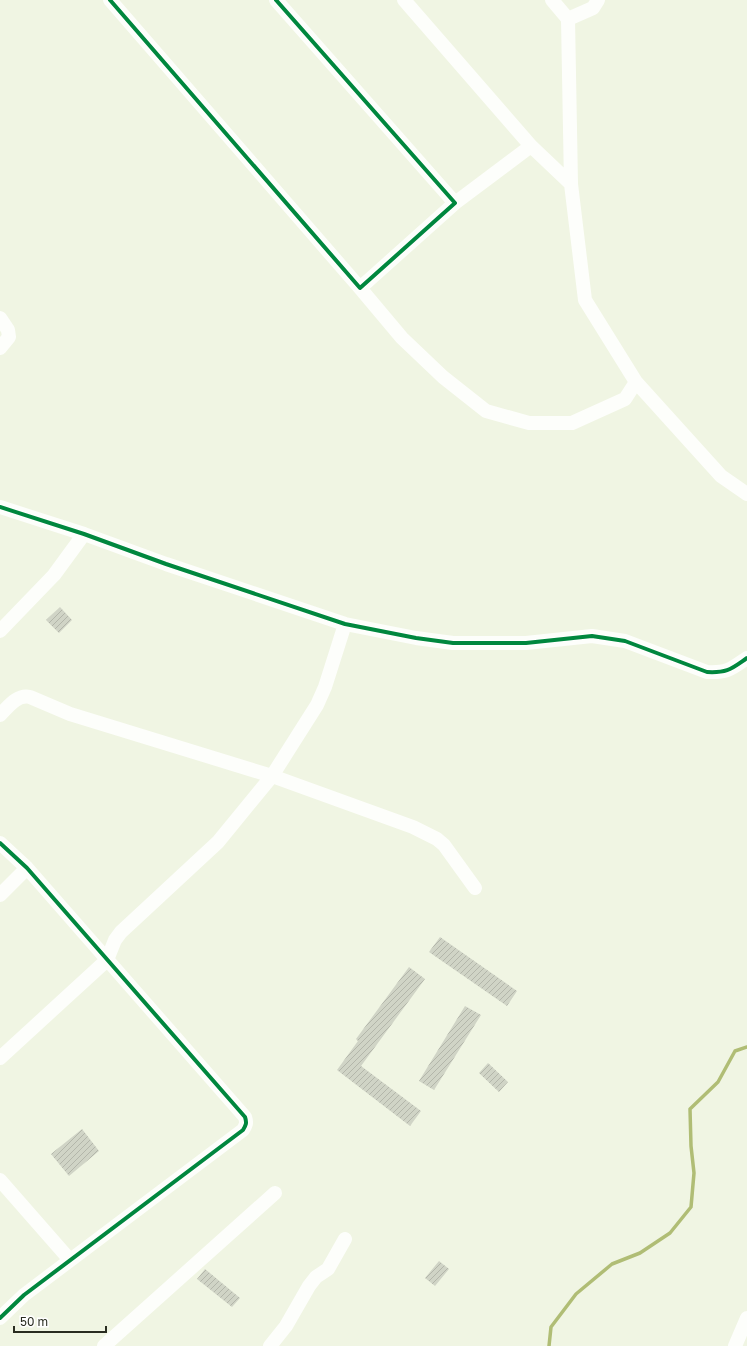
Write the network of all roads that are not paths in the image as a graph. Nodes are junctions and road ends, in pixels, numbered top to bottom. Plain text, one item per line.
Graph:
1 (110, 0) edge
2 (276, 0) edge
3 (404, 0) edge
4 (552, 0) edge
5 (598, 0) edge
6 (568, 19) junction
7 (531, 146) junction
8 (571, 184) junction
9 (455, 203) junction
10 (360, 288) junction
11 (0, 318) edge
12 (0, 348) edge
13 (636, 382) junction
14 (747, 494) edge
15 (1, 510) edge
16 (84, 534) junction
17 (345, 624) junction
18 (0, 631) edge
19 (747, 658) edge
20 (0, 715) edge
21 (272, 776) junction
22 (0, 843) edge
23 (27, 868) junction
24 (475, 888) dead end
25 (0, 894) edge
26 (107, 960) junction
27 (0, 1058) edge
28 (0, 1180) edge
29 (275, 1193) dead end
30 (345, 1239) dead end
31 (70, 1260) junction
32 (0, 1318) edge
33 (747, 1318) edge
34 (104, 1346) edge
35 (270, 1346) edge
36 (735, 1346) edge

1 - 10 street
2 - 9 street
3 - 7 street
4 - 6 street
5 - 6 street
6 - 8 street
7 - 8 street
7 - 9 street
8 - 13 street
9 - 10 street
10 - 13 street
11 - 12 street
13 - 14 street
15 - 16 street
16 - 17 street
16 - 18 street
17 - 19 street
17 - 21 street
20 - 21 street
21 - 24 street
21 - 26 street
22 - 23 street
23 - 25 street
23 - 26 street
26 - 27 street
26 - 31 street
28 - 31 street
29 - 34 street
30 - 35 street
31 - 32 street
33 - 36 street

